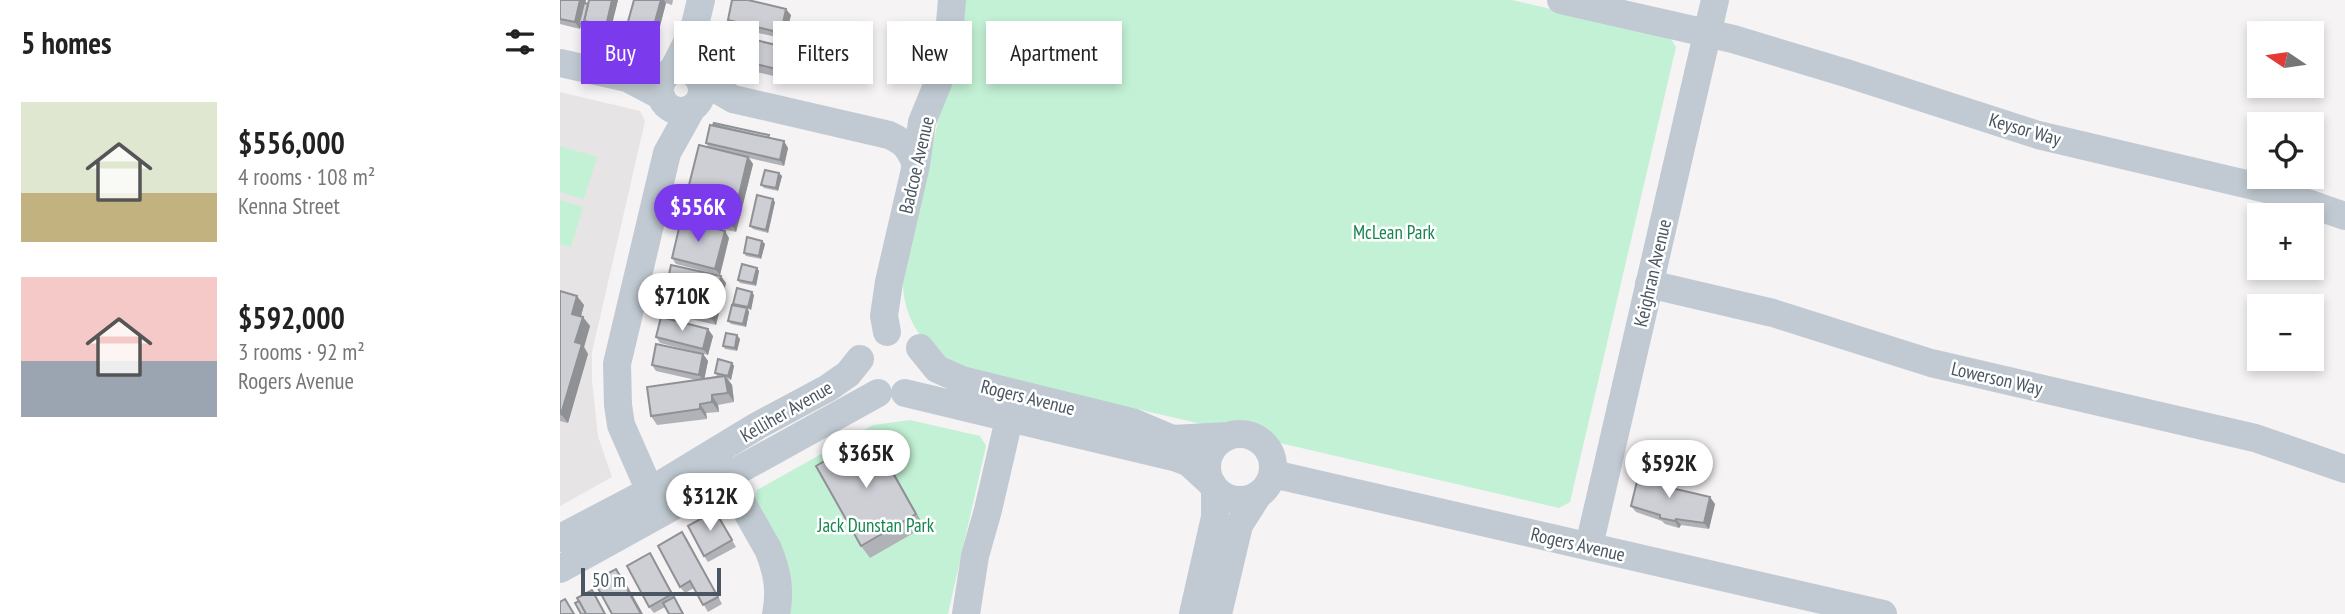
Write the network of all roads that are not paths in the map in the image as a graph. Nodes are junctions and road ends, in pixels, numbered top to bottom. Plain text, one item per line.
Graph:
1 (701, 0) edge
2 (952, 0) edge
3 (1561, 0) edge
4 (1715, 0) edge
5 (1707, 33) junction
6 (560, 63) edge
7 (681, 89) junction
8 (916, 165) junction
9 (2345, 216) edge
10 (1649, 284) junction
11 (887, 331) junction
12 (920, 348) junction
13 (860, 359) junction
14 (892, 393) junction
15 (1012, 406) junction
16 (1227, 436) junction
17 (720, 464) junction
18 (2345, 469) edge
19 (1265, 485) junction
20 (1213, 486) junction
21 (650, 491) junction
22 (560, 538) edge
23 (1588, 547) junction
24 (560, 569) edge
25 (776, 614) edge
26 (966, 614) edge
27 (1193, 614) edge
28 (1218, 614) edge
29 (1883, 614) edge

1 - 7 street
2 - 8 street, Badcoe Avenue
3 - 5 street, Keysor Way
4 - 5 street, Keighran Avenue
5 - 9 street, Keysor Way
5 - 10 street, Keighran Avenue
6 - 7 street
7 - 8 street
7 - 21 street
8 - 11 street, Badcoe Avenue
10 - 18 street, Lowerson Way
10 - 23 street, Keighran Avenue
11 - 12 street
11 - 13 street
12 - 14 street
12 - 15 street, Rogers Avenue
13 - 14 street
13 - 17 street, Kelliher Avenue
14 - 15 street, Rogers Avenue
14 - 17 street, Kelliher Avenue
15 - 16 street, Rogers Avenue
15 - 20 street, Rogers Avenue
15 - 26 street
16 - 19 street, Rogers Avenue
16 - 20 street
17 - 21 street, Kelliher Avenue
17 - 24 street, Kelliher Avenue
17 - 25 street
19 - 20 street, Rogers Avenue
19 - 23 street, Rogers Avenue
19 - 28 street
20 - 27 street
21 - 22 street, Kelliher Avenue
23 - 29 street, Rogers Avenue

